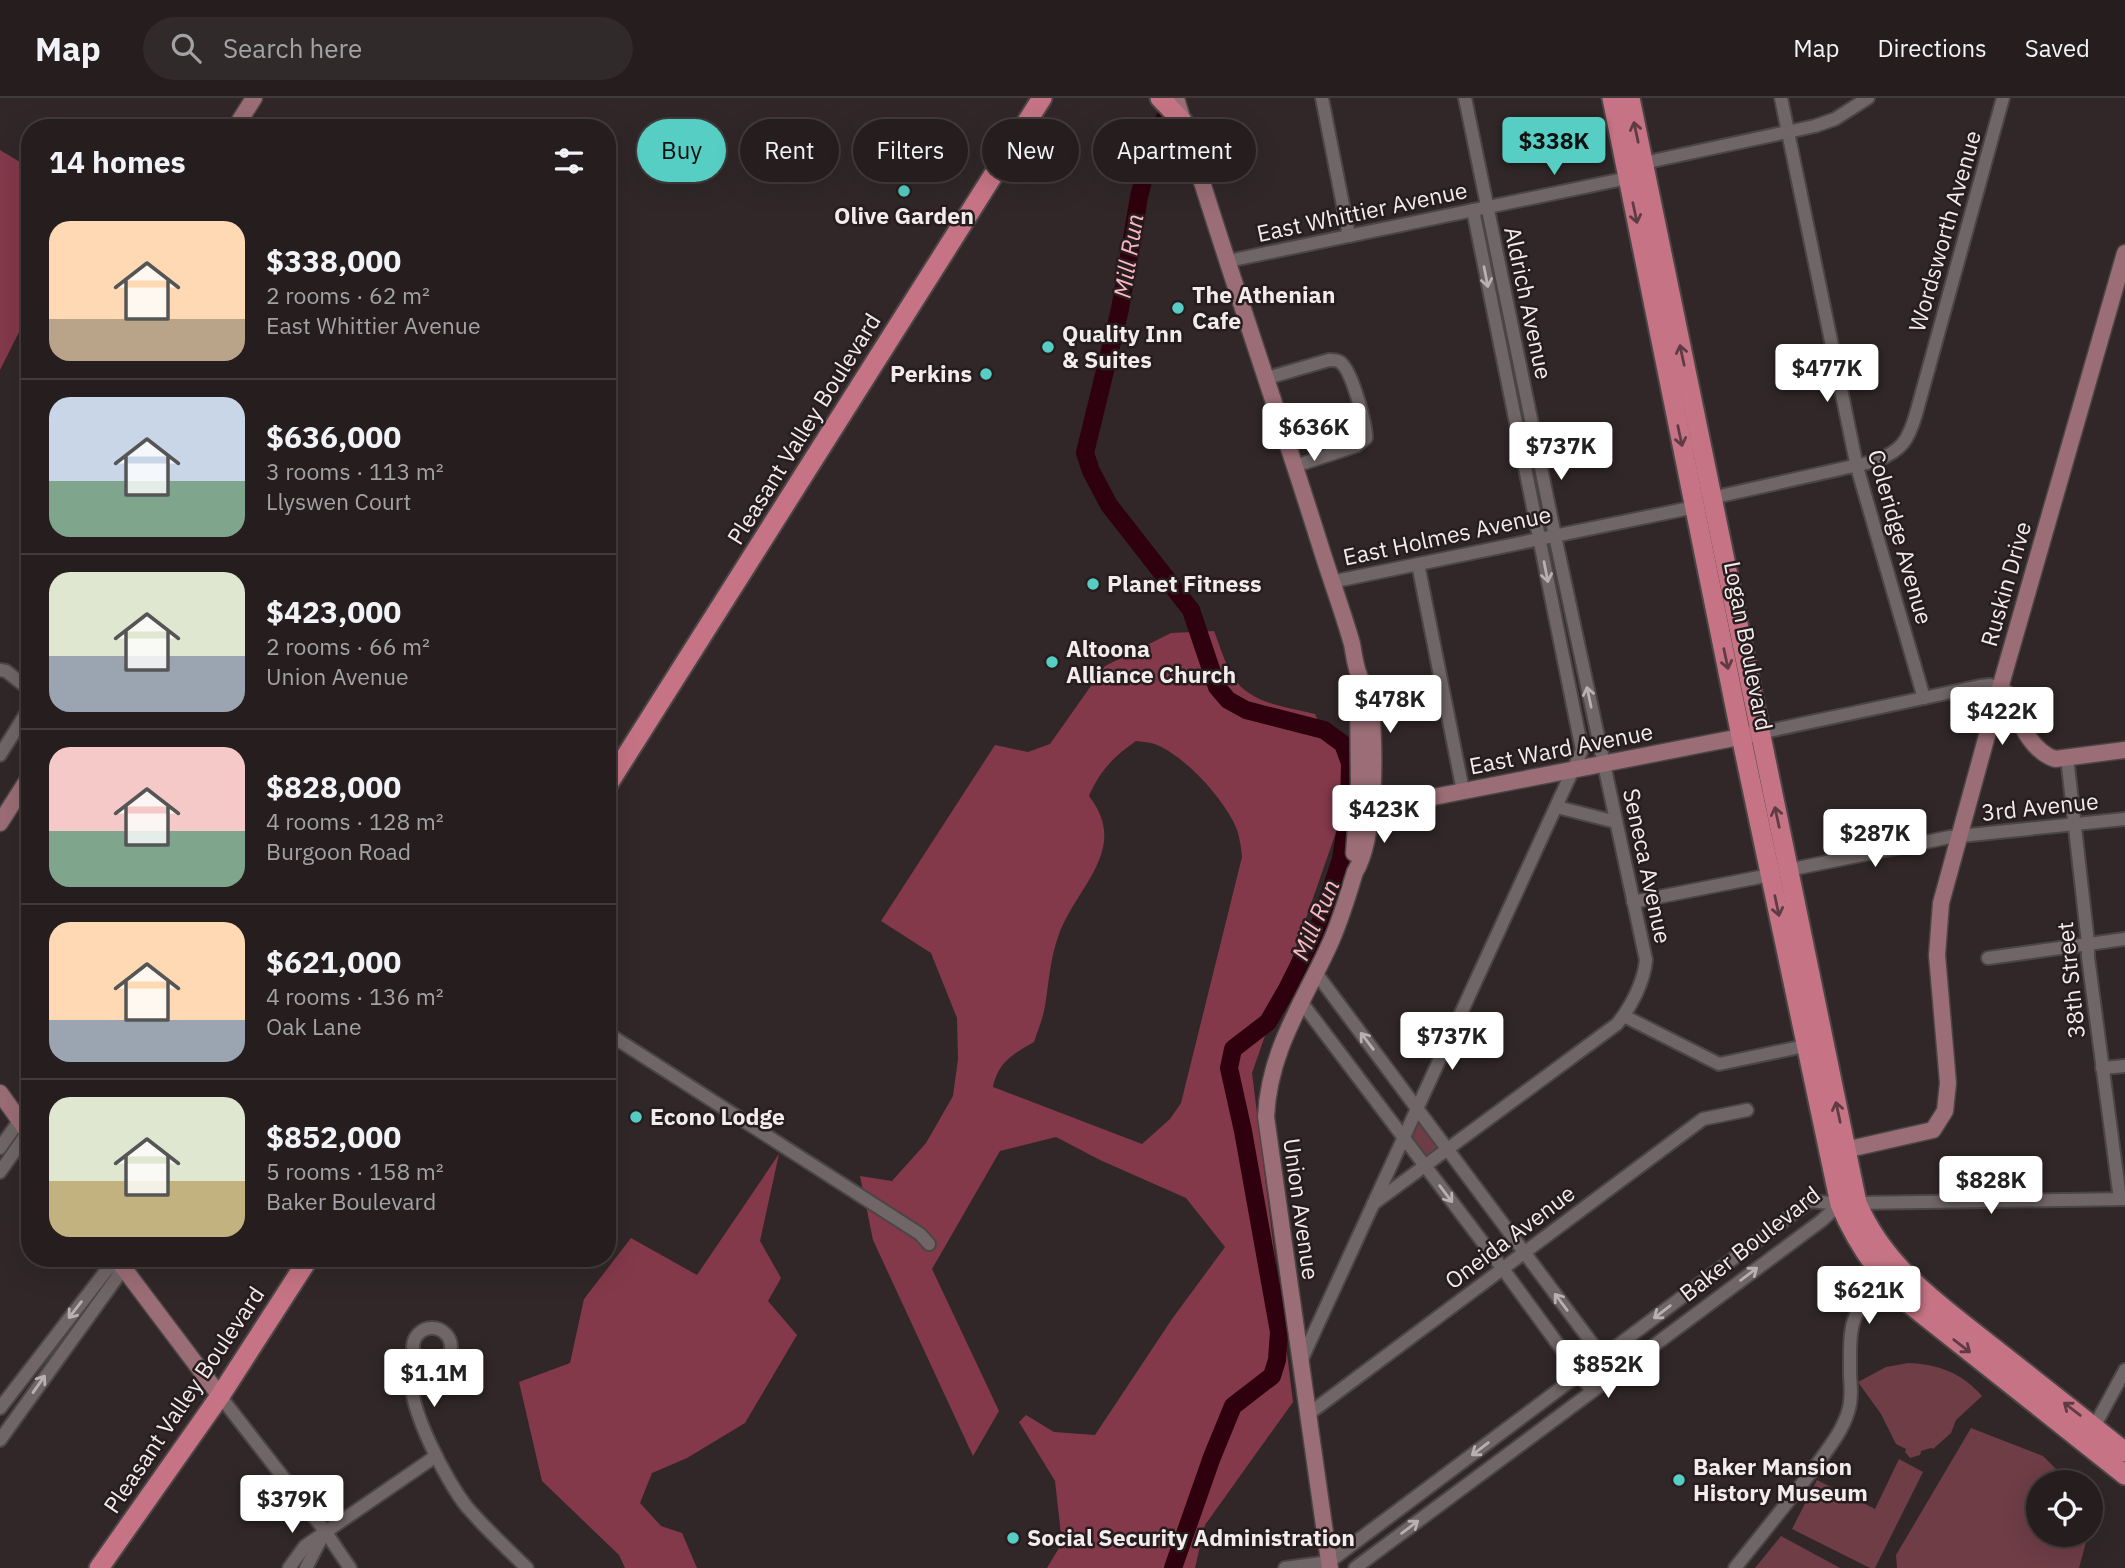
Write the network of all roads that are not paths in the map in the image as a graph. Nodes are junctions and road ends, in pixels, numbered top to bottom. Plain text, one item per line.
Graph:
1 (254, 98) edge
2 (1052, 98) edge
3 (1322, 98) edge
4 (1465, 98) edge
5 (1612, 98) edge
6 (1630, 98) edge
7 (1782, 98) edge
8 (1868, 98) edge
9 (2003, 98) edge
10 (1039, 104) edge
11 (1173, 107) edge
12 (241, 119) edge
13 (1789, 133) junction
14 (1643, 163) junction
15 (1628, 178) junction
16 (1487, 207) junction
17 (1473, 210) junction
18 (1349, 236) junction
19 (2125, 253) edge
20 (1228, 261) junction
21 (1266, 378) junction
22 (1295, 466) junction
23 (1857, 467) junction
24 (1703, 503) junction
25 (1555, 536) junction
26 (1539, 539) junction
27 (1418, 564) junction
28 (1331, 582) junction
29 (0, 670) edge
30 (21, 683) edge
31 (2000, 688) junction
32 (1924, 698) junction
33 (21, 721) edge
34 (1750, 734) junction
35 (2125, 750) edge
36 (0, 755) edge
37 (2067, 757) junction
38 (1604, 764) junction
39 (1574, 769) junction
40 (616, 772) edge
41 (21, 790) edge
42 (1462, 791) junction
43 (1365, 803) junction
44 (1557, 807) junction
45 (2125, 819) edge
46 (1616, 822) junction
47 (0, 823) edge
48 (2075, 824) junction
49 (1959, 836) junction
50 (1779, 873) junction
51 (1633, 902) junction
52 (2125, 939) edge
53 (2088, 943) junction
54 (1988, 958) dead end
55 (1316, 973) junction
56 (1302, 1003) junction
57 (1624, 1016) junction
58 (616, 1039) edge
59 (1805, 1046) junction
60 (2125, 1066) edge
61 (2102, 1068) junction
62 (0, 1093) edge
63 (1417, 1109) junction
64 (1747, 1110) dead end
65 (21, 1122) edge
66 (21, 1133) edge
67 (21, 1137) edge
68 (1404, 1138) junction
69 (0, 1148) edge
70 (1447, 1149) junction
71 (1845, 1150) junction
72 (1424, 1167) junction
73 (0, 1172) edge
74 (2123, 1199) edge
75 (1848, 1203) junction
76 (1373, 1204) junction
77 (1778, 1225) junction
78 (1791, 1243) junction
79 (929, 1244) dead end
80 (1524, 1253) junction
81 (109, 1267) edge
82 (119, 1267) edge
83 (123, 1267) edge
84 (303, 1267) edge
85 (1503, 1269) junction
86 (1883, 1279) junction
87 (1602, 1357) junction
88 (418, 1360) dead end
89 (1300, 1362) junction
90 (2125, 1370) edge
91 (1580, 1374) junction
92 (1615, 1374) junction
93 (1592, 1391) junction
94 (220, 1396) junction
95 (0, 1408) edge
96 (1307, 1415) junction
97 (2094, 1427) junction
98 (0, 1440) edge
99 (2125, 1452) edge
100 (436, 1456) junction
101 (2125, 1475) edge
102 (325, 1531) junction
103 (1329, 1565) edge
104 (99, 1568) edge
105 (289, 1568) edge
106 (306, 1568) edge
107 (350, 1568) edge
108 (527, 1568) edge
109 (1285, 1568) edge
110 (1355, 1568) edge
111 (1735, 1568) edge

1 - 12 street
2 - 10 main road
3 - 18 street
4 - 16 street, Aldrich Avenue
5 - 15 main road, Logan Boulevard
14 -> 6 main road, Logan Boulevard
7 - 13 street, Coleridge Avenue
8 - 13 street
9 - 23 street, Wordsworth Avenue
10 - 40 main road, Pleasant Valley Boulevard
11 - 20 street, Union Avenue
13 - 14 street
13 - 23 street, Coleridge Avenue
24 -> 14 main road, Logan Boulevard
15 - 16 street, East Whittier Avenue
15 -> 24 main road, Logan Boulevard
16 - 17 street, East Whittier Avenue
16 - 25 street, Aldrich Avenue
17 - 18 street, East Whittier Avenue
17 -> 26 street, Aldrich Avenue
18 - 20 street, East Whittier Avenue
19 - 31 street, Ruskin Drive
20 - 21 street, Union Avenue
21 - 22 street, Union Avenue
21 - 22 street
22 - 28 street, Union Avenue
23 - 24 street, Wordsworth Avenue
23 - 32 street, Coleridge Avenue
24 - 25 street, East Holmes Avenue
24 - 34 main road, Logan Boulevard
25 - 26 street, East Holmes Avenue
38 -> 25 street, Aldrich Avenue
26 - 27 street, East Holmes Avenue
26 -> 39 street, Aldrich Avenue
27 - 28 street, East Holmes Avenue
27 - 42 street
28 - 43 street, Union Avenue
29 - 30 street
31 - 32 street
31 - 37 street
31 - 49 street, Ruskin Drive
32 - 34 street
33 - 36 street
34 - 38 street, East Ward Avenue
34 - 50 main road, Logan Boulevard
35 - 37 street
37 - 48 street, 38th Street
38 - 39 street, East Ward Avenue
38 - 46 street, Seneca Avenue
39 - 42 street, East Ward Avenue
39 - 44 street, Aldrich Avenue
41 - 47 street
42 - 43 street, East Ward Avenue
43 - 55 street, Union Avenue
44 - 46 street
44 - 63 street, Aldrich Avenue
45 - 48 street, 3rd Avenue
46 - 51 street, Seneca Avenue
48 - 49 street, 3rd Avenue
48 - 53 street, 38th Street
49 - 50 street, 3rd Avenue
49 - 71 street, Ruskin Drive
50 - 51 street, 3rd Avenue
50 -> 59 main road, Logan Boulevard
71 -> 50 main road, Logan Boulevard
51 - 57 street, Seneca Avenue
52 - 53 street
53 - 54 street
53 - 61 street, 38th Street
55 - 56 street, Union Avenue
63 -> 55 street
56 - 68 street
56 - 89 street, Union Avenue
57 - 59 street
57 - 70 street
58 - 79 street
59 - 75 main road, Logan Boulevard
60 - 61 street
61 - 74 street, 38th Street
62 - 65 street
63 - 68 street, Aldrich Avenue
63 - 70 street
64 - 80 street, Oneida Avenue
66 - 69 street
67 - 73 street
68 - 72 street
68 - 76 street, Aldrich Avenue
70 - 72 street
70 - 80 street
71 - 75 main road, Logan Boulevard
72 - 76 street
72 -> 85 street
74 - 75 street
75 - 77 street, Baker Boulevard
75 - 78 street, Baker Boulevard
75 - 86 main road
97 -> 75 main road
76 - 89 street, Aldrich Avenue
77 - 78 street
77 -> 87 street, Baker Boulevard
92 -> 78 street, Baker Boulevard
80 - 85 street, Oneida Avenue
87 -> 80 street
81 -> 95 street
98 -> 82 street
83 - 94 street
84 - 94 main road, Pleasant Valley Boulevard
85 - 91 street
85 - 96 street, Oneida Avenue
86 -> 101 main road
86 - 111 street
87 - 91 street, Baker Boulevard
87 - 92 street
88 - 100 street
89 - 96 street, Union Avenue
90 - 97 street
91 - 93 street
91 -> 103 street, Baker Boulevard
92 - 93 street, Baker Boulevard
110 -> 93 street, Baker Boulevard
94 - 102 street
94 - 104 main road, Pleasant Valley Boulevard
96 - 103 street, Union Avenue
97 - 99 main road
100 - 102 street
100 - 108 street
102 - 105 street
102 - 106 street
102 - 107 street
103 - 109 street

